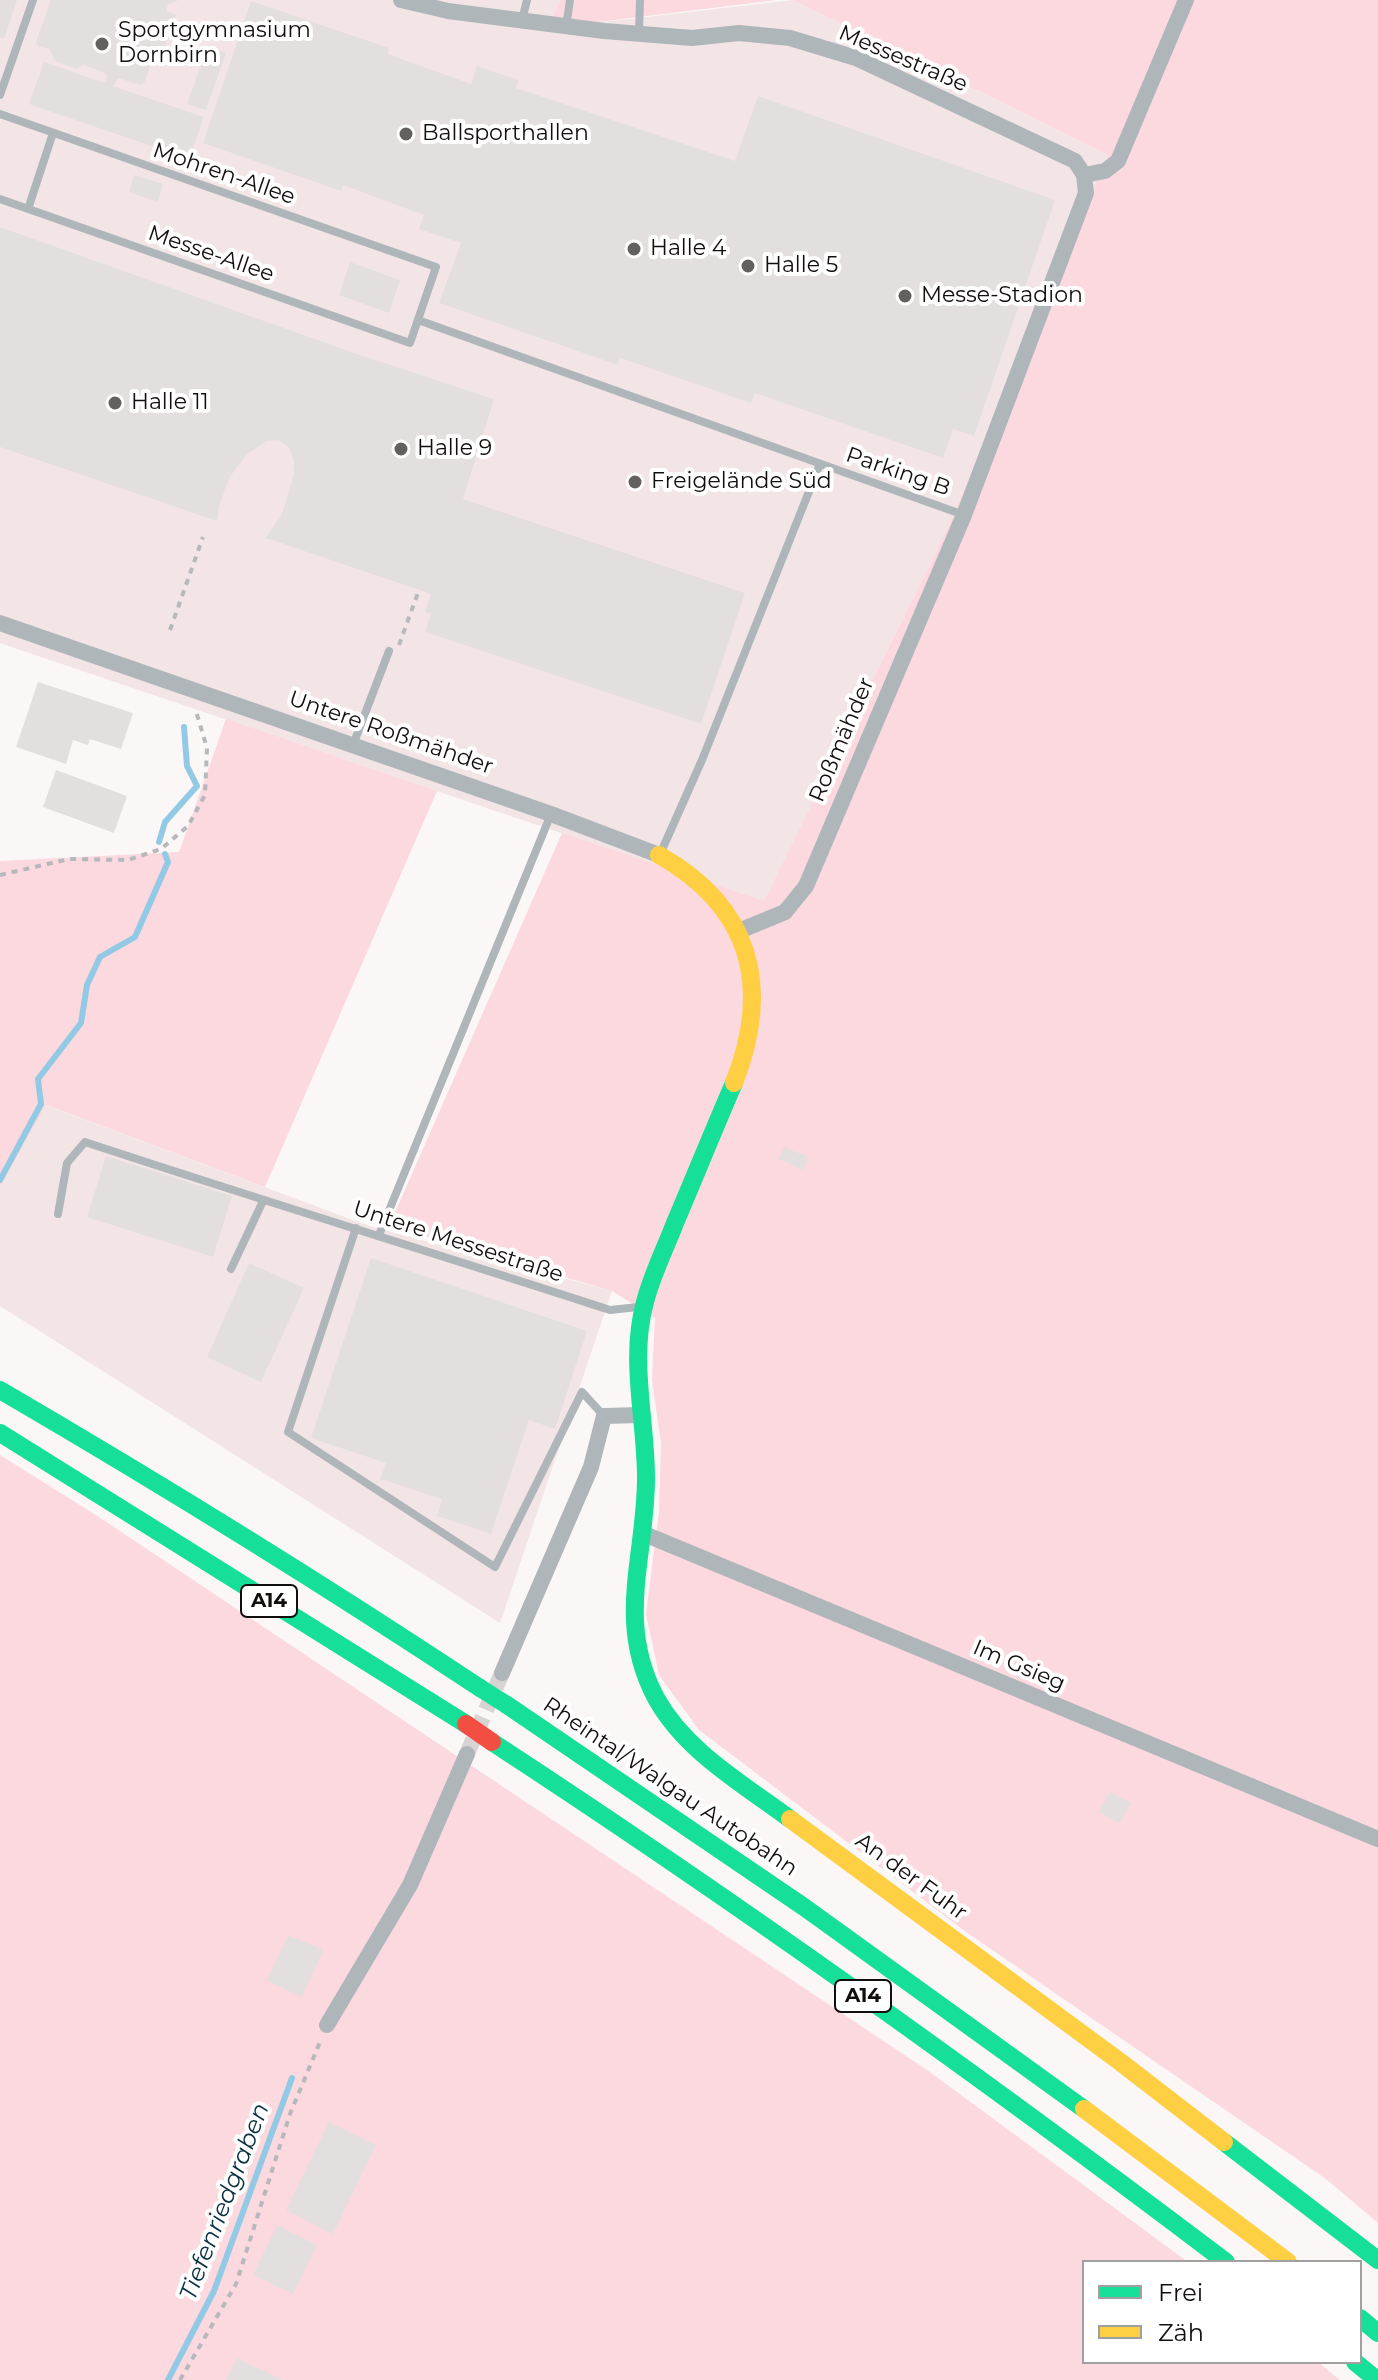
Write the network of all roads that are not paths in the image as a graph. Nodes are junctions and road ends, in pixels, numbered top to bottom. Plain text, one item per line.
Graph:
1 (33, 0) edge
2 (401, 0) edge
3 (527, 0) edge
4 (570, 0) edge
5 (640, 0) edge
6 (1186, 0) edge
7 (521, 21) junction
8 (566, 27) junction
9 (639, 34) junction
10 (0, 95) edge
11 (0, 114) edge
12 (53, 133) junction
13 (1084, 175) junction
14 (0, 199) edge
15 (28, 209) junction
16 (418, 320) junction
17 (820, 464) junction
18 (964, 515) junction
19 (0, 623) edge
20 (389, 651) dead end
21 (353, 745) junction
22 (551, 814) junction
23 (659, 855) junction
24 (739, 931) junction
25 (263, 1201) junction
26 (58, 1214) dead end
27 (356, 1228) junction
28 (379, 1235) junction
29 (231, 1269) dead end
30 (643, 1306) junction
31 (0, 1390) edge
32 (640, 1415) junction
33 (604, 1416) junction
34 (0, 1433) edge
35 (642, 1533) junction
36 (502, 1673) tunnel mouth
37 (467, 1754) tunnel mouth
38 (1378, 1839) edge
39 (327, 2025) road end
40 (1223, 2260) edge
41 (1285, 2260) edge
42 (1378, 2260) edge
43 (1362, 2320) edge
44 (1378, 2333) edge
45 (1357, 2364) edge
46 (1377, 2380) edge

1 - 10 lane
2 - 7 street, Messestraße
3 - 7 lane
4 - 8 lane
5 - 9 lane
6 - 13 street
7 - 8 street, Messestraße
8 - 9 street, Messestraße
9 - 13 street, Messestraße
11 - 12 lane, Mohren-Allee
12 - 15 lane
12 - 16 lane, Mohren-Allee
13 - 18 street, Roßmähder
14 - 15 lane, Messe-Allee
15 - 16 lane, Messe-Allee
16 - 17 lane, Parking B
17 - 18 lane, Parking B
17 - 23 lane
18 - 24 street, Roßmähder
19 - 21 street, Untere Roßmähder
20 - 21 lane
21 - 22 street, Untere Roßmähder
22 - 23 street, Untere Roßmähder
22 - 28 lane
23 - 24 main road, Untere Roßmähder
24 - 30 main road
25 - 26 lane, Untere Messestraße
25 - 27 lane, Untere Messestraße
25 - 29 lane
27 - 28 lane, Untere Messestraße
27 - 33 lane
28 - 30 lane, Untere Messestraße
30 - 32 main road
31 - 41 main road, Rheintal/Walgau Autobahn / A14, bridge
32 - 33 street
32 - 35 main road, An der Fuhr
33 - 36 street
34 - 40 main road, A14, bridge
35 - 38 street, Im Gsieg
35 - 42 main road, An der Fuhr
37 - 39 street
43 - 44 main road
45 - 46 main road

